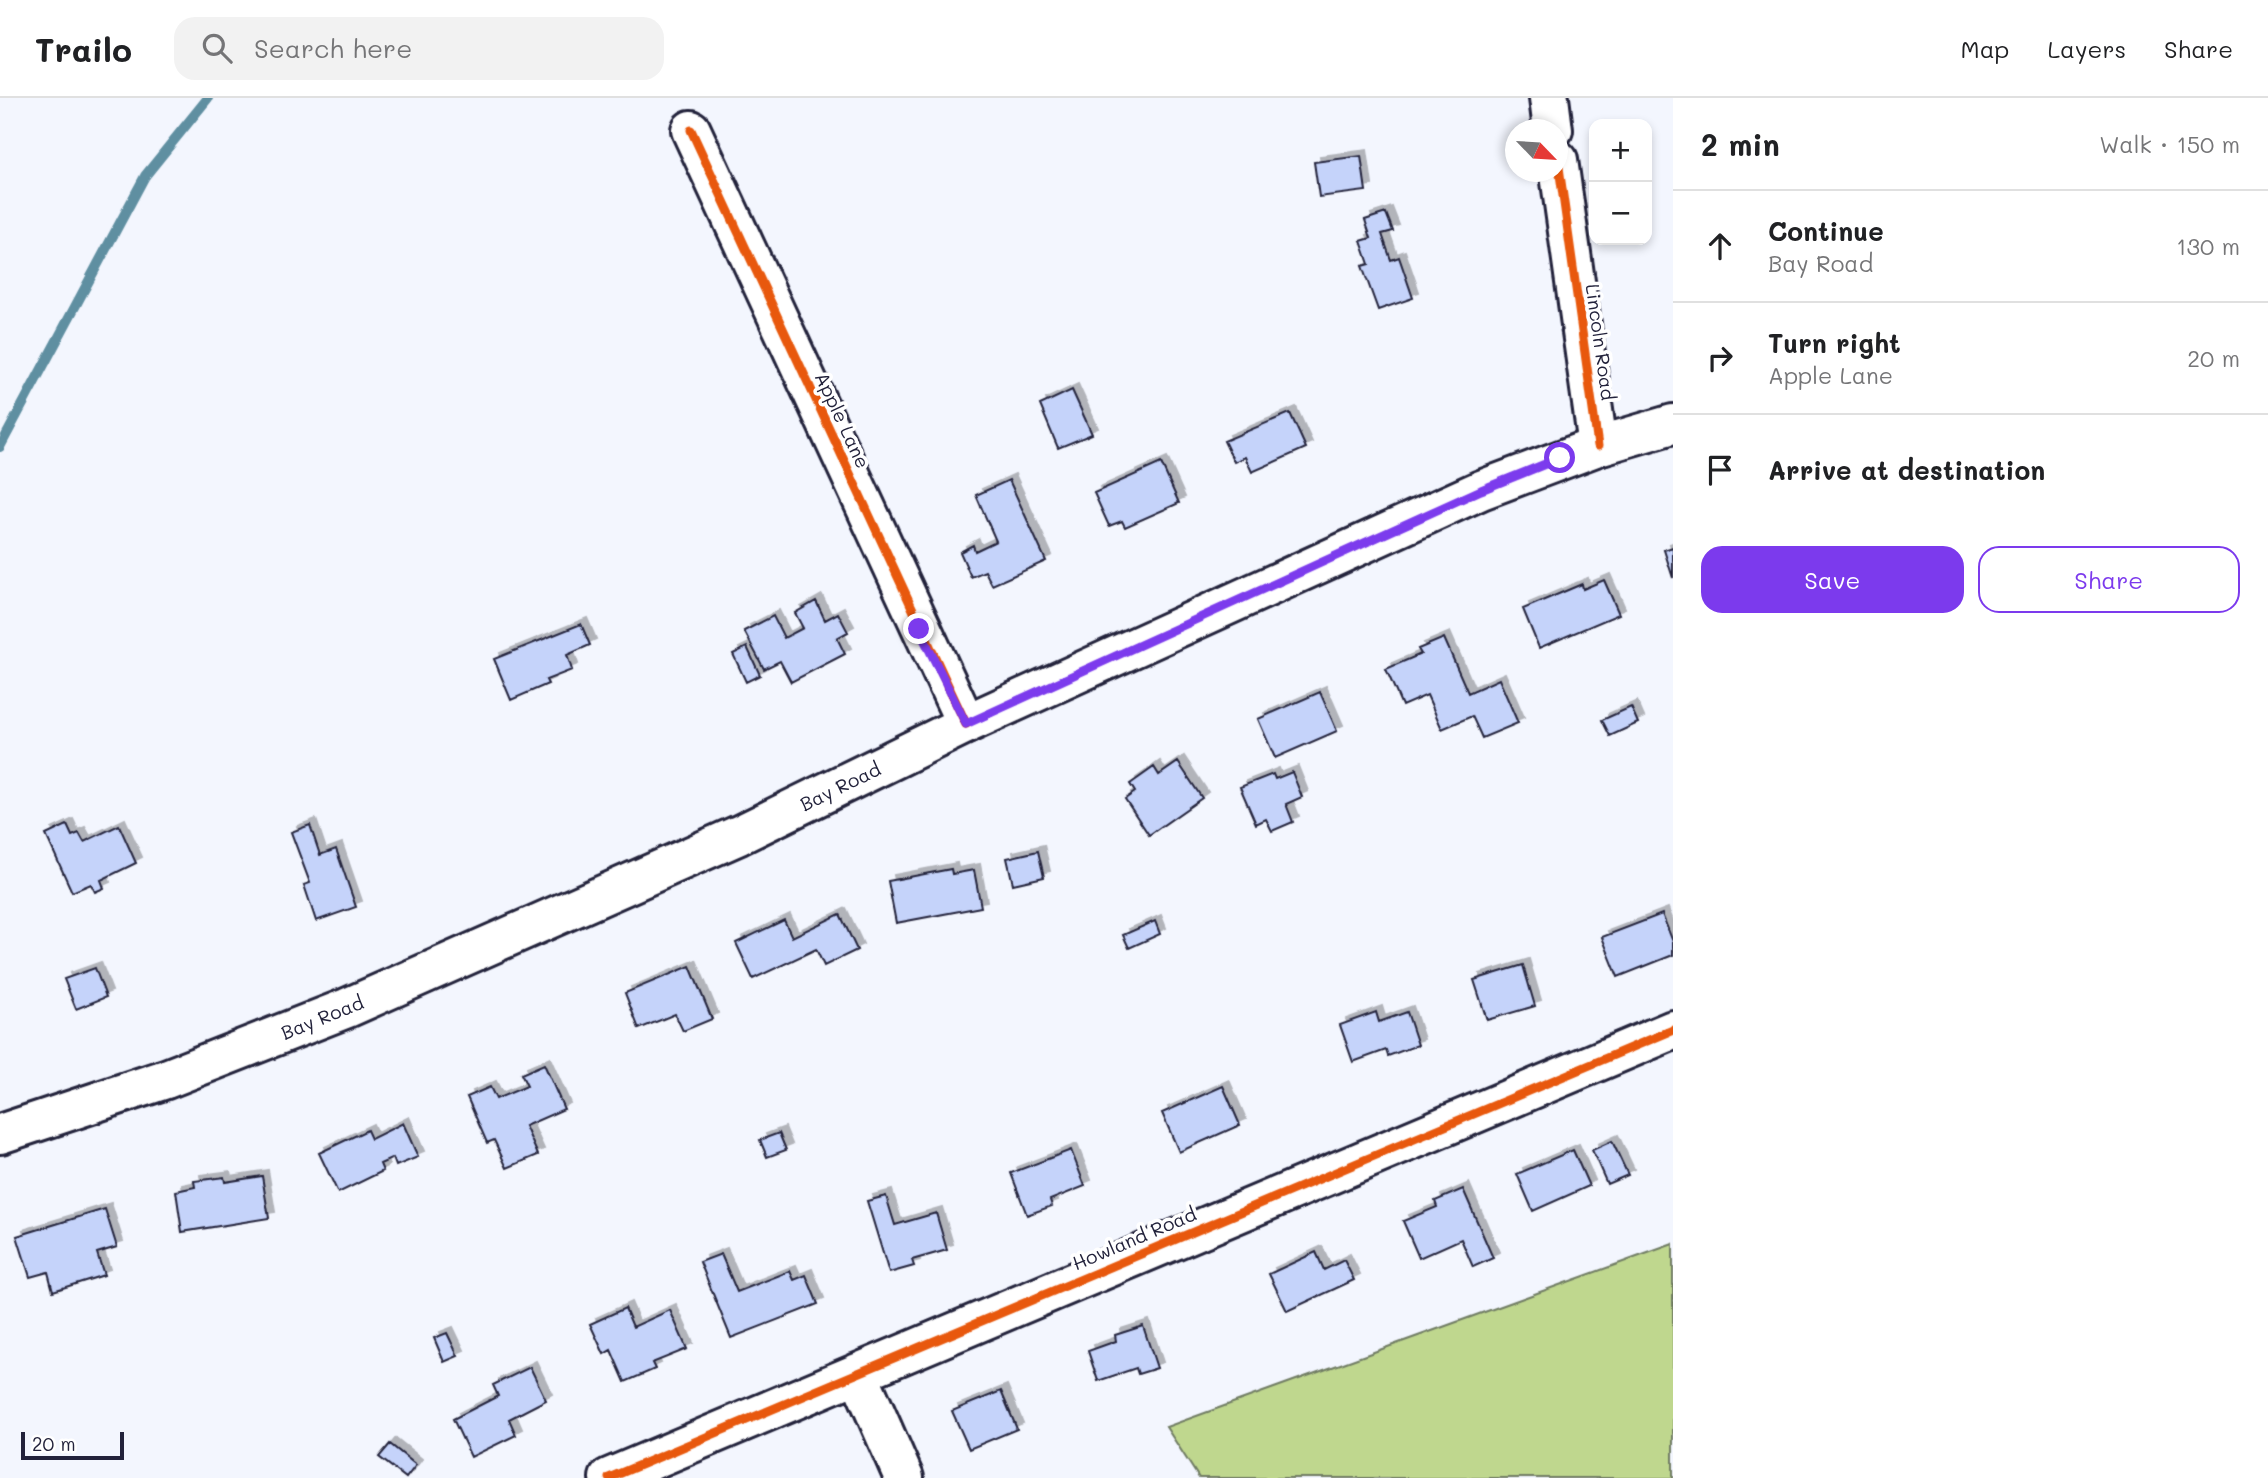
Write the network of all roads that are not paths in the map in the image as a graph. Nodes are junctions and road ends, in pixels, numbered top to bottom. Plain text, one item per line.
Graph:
1 (1549, 98) edge
2 (1552, 119) edge
3 (691, 130) dead end
4 (1561, 182) edge
5 (1673, 424) edge
6 (1598, 446) junction
7 (966, 724) junction
8 (1673, 1030) edge
9 (0, 1134) edge
10 (858, 1373) junction
11 (609, 1478) edge
12 (904, 1478) edge

1 - 2 street
3 - 7 street, Apple Lane
4 - 6 street, Lincoln Road
5 - 6 street, Bay Road
6 - 7 street, Bay Road
7 - 9 street, Bay Road
8 - 10 street, Howland Road
10 - 11 street, Howland Road
10 - 12 street

